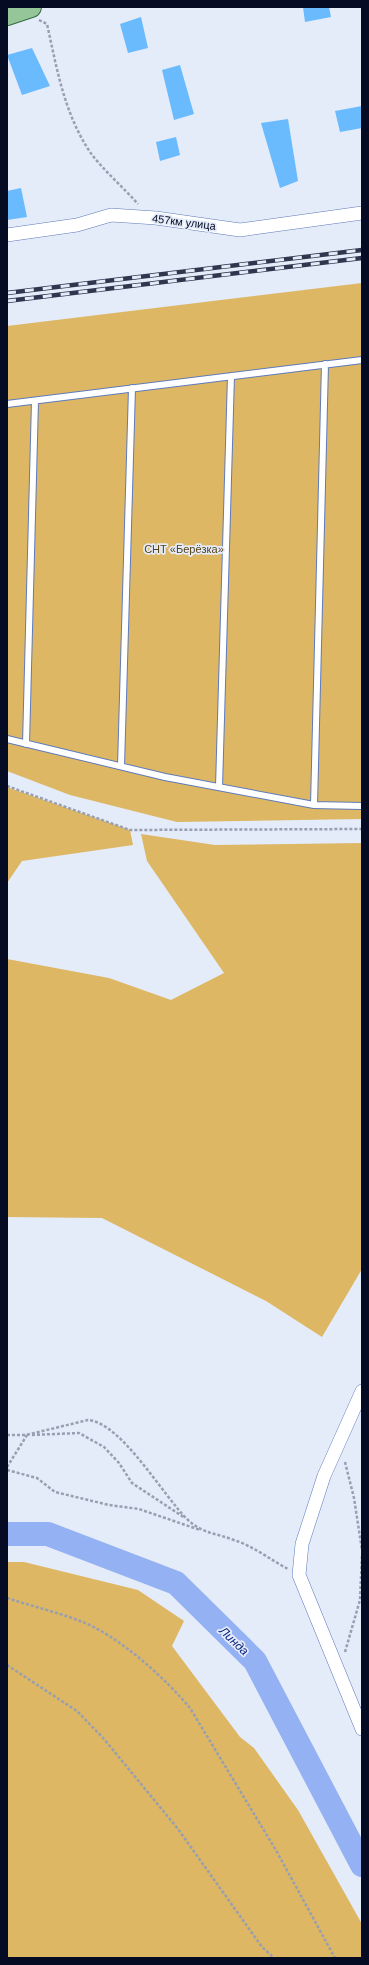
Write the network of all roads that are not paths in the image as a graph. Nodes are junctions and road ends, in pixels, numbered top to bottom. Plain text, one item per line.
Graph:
1 (34, 13) edge
2 (7, 15) edge
3 (362, 213) edge
4 (7, 234) edge
5 (362, 360) edge
6 (325, 364) junction
7 (231, 376) junction
8 (132, 388) junction
9 (35, 401) junction
10 (7, 404) edge
11 (7, 739) edge
12 (26, 744) junction
13 (121, 766) junction
14 (219, 787) junction
15 (314, 805) junction
16 (362, 806) edge
17 (362, 1391) edge
18 (362, 1729) edge

1 - 2 main road
3 - 4 street, 457км улица
5 - 6 lane
6 - 7 lane
6 - 15 lane
7 - 8 lane
7 - 14 lane
8 - 9 lane
8 - 13 lane
9 - 10 lane
9 - 12 lane
11 - 12 lane
12 - 13 lane
13 - 14 lane
14 - 15 lane
15 - 16 lane
17 - 18 street

